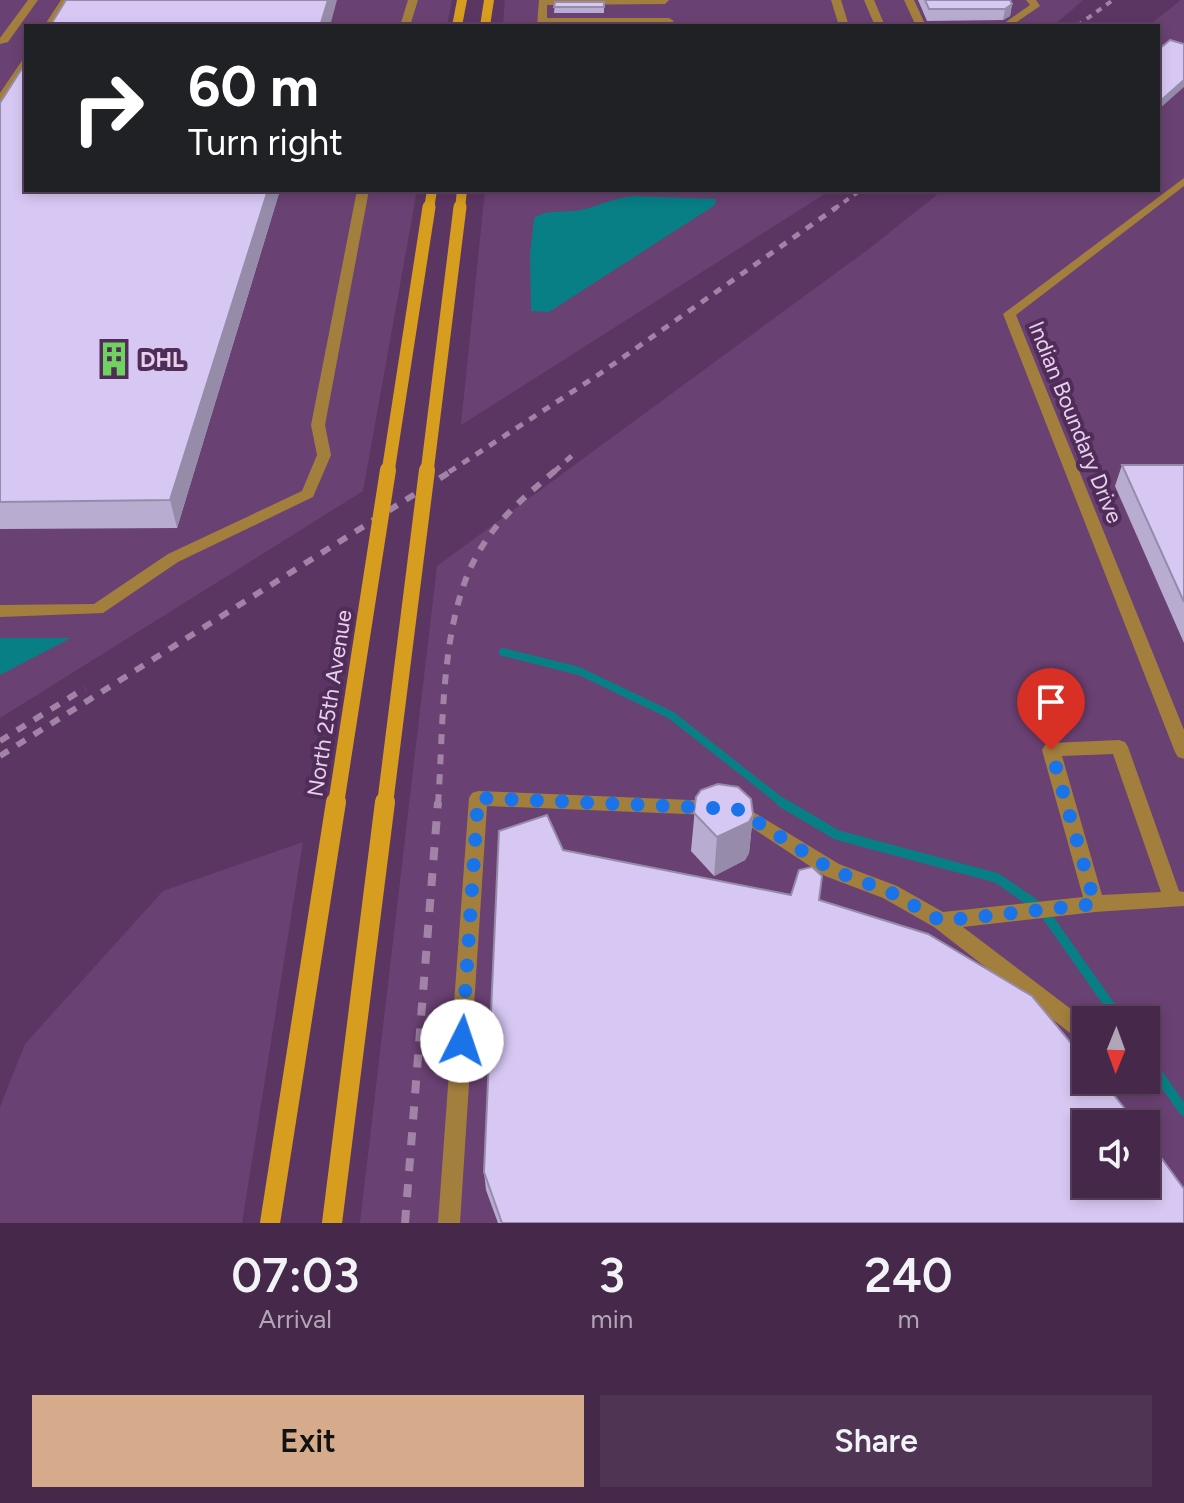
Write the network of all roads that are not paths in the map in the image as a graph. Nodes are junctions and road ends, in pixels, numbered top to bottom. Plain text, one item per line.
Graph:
1 (33, 0) edge
2 (66, 0) edge
3 (413, 0) edge
4 (462, 0) edge
5 (489, 0) edge
6 (665, 0) edge
7 (836, 0) edge
8 (869, 0) edge
9 (909, 0) edge
10 (542, 1) edge
11 (1033, 3) edge
12 (669, 23) edge
13 (50, 24) edge
14 (406, 24) edge
15 (457, 24) edge
16 (485, 24) edge
17 (542, 24) edge
18 (843, 24) edge
19 (879, 24) edge
20 (920, 24) edge
21 (1007, 24) edge
22 (0, 41) edge
23 (24, 64) edge
24 (0, 101) edge
25 (1184, 181) edge
26 (363, 192) edge
27 (432, 192) edge
28 (462, 192) edge
29 (0, 611) edge
30 (1184, 752) edge
31 (1178, 900) edge
32 (1095, 904) junction
33 (941, 921) junction
34 (1072, 1022) edge
35 (270, 1223) edge
36 (332, 1223) edge
37 (449, 1223) edge

1 - 22 street
2 - 13 street
3 - 14 street
4 - 15 main road
5 - 16 main road
6 - 10 street
6 - 12 street
7 - 18 street
8 - 19 street
9 - 20 street
10 - 17 street
11 - 21 street
12 - 17 street
23 - 24 street
25 - 30 street, Indian Boundary Drive
26 - 29 street
27 - 35 main road, North 25th Avenue, bridge
28 - 36 main road, bridge
31 - 32 street
31 - 32 street
32 - 33 street
33 - 34 street
33 - 37 street

